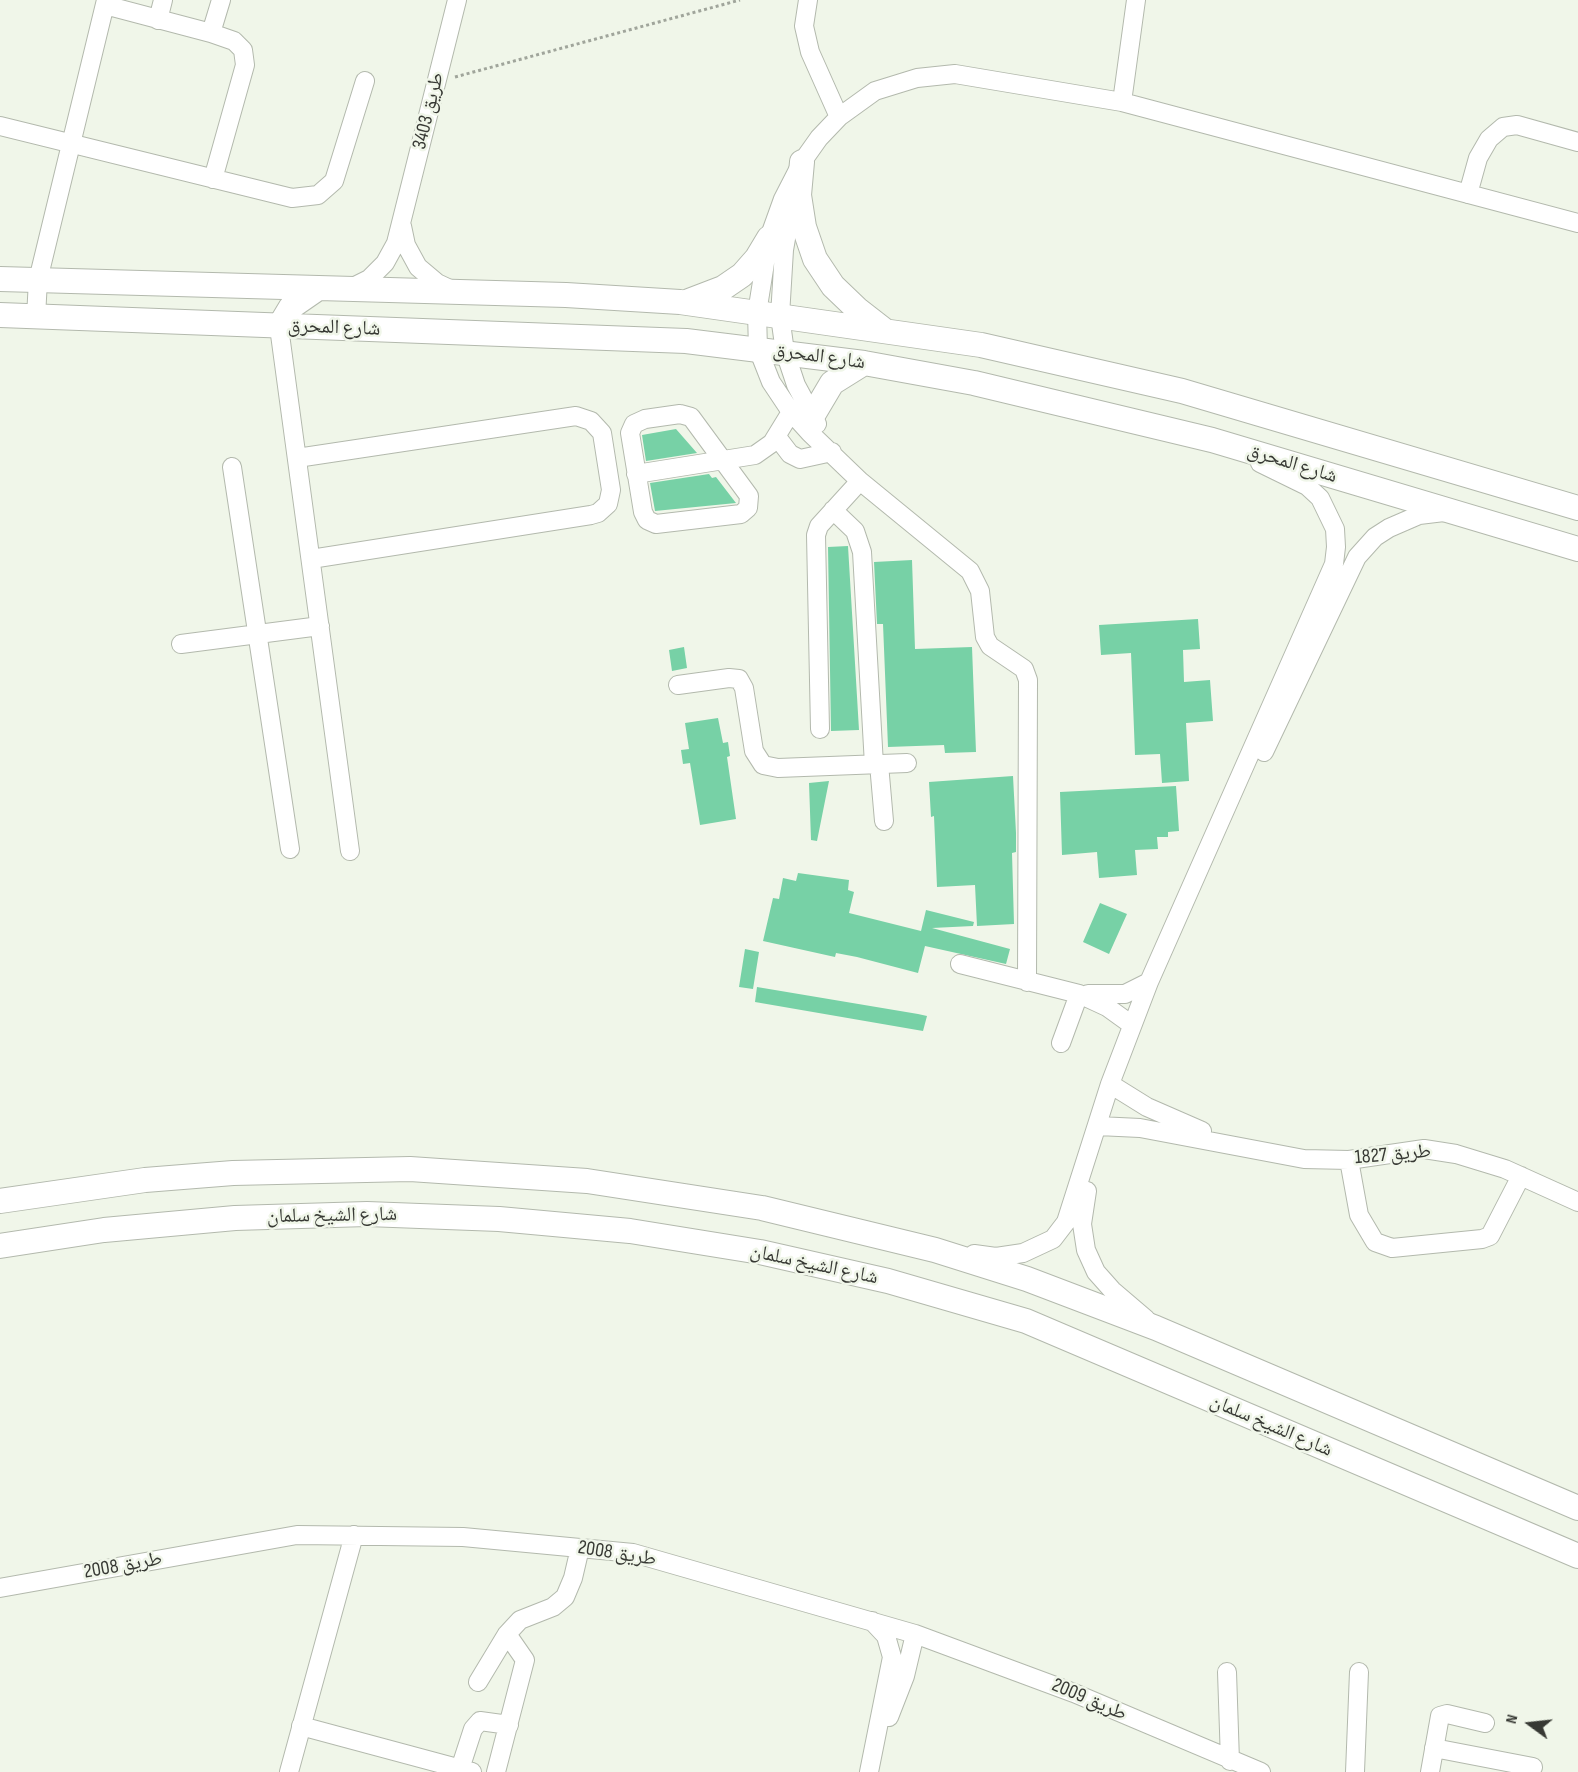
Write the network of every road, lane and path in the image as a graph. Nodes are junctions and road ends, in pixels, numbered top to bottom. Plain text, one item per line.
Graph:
1 (163, 0) edge
2 (221, 0) edge
3 (457, 0) edge
4 (740, 0) edge
5 (808, 0) edge
6 (1136, 0) edge
7 (106, 3) edge
8 (158, 20) junction
9 (211, 33) junction
10 (365, 81) dead end
11 (436, 82) junction
12 (1122, 102) junction
13 (839, 117) junction
14 (0, 126) edge
15 (1578, 142) edge
16 (71, 143) junction
17 (802, 162) junction
18 (213, 179) junction
19 (1468, 194) junction
20 (401, 221) junction
21 (1578, 223) edge
22 (769, 238) junction
23 (0, 279) edge
24 (38, 280) junction
25 (317, 289) junction
26 (349, 289) junction
27 (460, 292) junction
28 (680, 302) junction
29 (0, 315) edge
30 (768, 315) junction
31 (36, 316) junction
32 (279, 327) junction
33 (886, 331) junction
34 (758, 349) junction
35 (785, 352) junction
36 (864, 363) junction
37 (802, 413) junction
38 (777, 437) junction
39 (1212, 440) junction
40 (832, 452) junction
41 (297, 458) junction
42 (723, 461) junction
43 (232, 467) dead end
44 (636, 474) junction
45 (860, 481) junction
46 (1578, 508) edge
47 (832, 510) junction
48 (1452, 512) junction
49 (1578, 549) edge
50 (311, 559) junction
51 (320, 626) junction
52 (257, 634) junction
53 (181, 644) dead end
54 (678, 685) dead end
55 (820, 729) dead end
56 (907, 763) dead end
57 (877, 764) junction
58 (884, 821) dead end
59 (290, 849) dead end
60 (350, 851) dead end
61 (960, 964) dead end
62 (1027, 982) junction
63 (1149, 982) junction
64 (1079, 994) junction
65 (1132, 1025) junction
66 (1061, 1043) dead end
67 (1114, 1086) junction
68 (1102, 1126) junction
69 (1236, 1147) junction
70 (1349, 1160) junction
71 (1521, 1176) junction
72 (0, 1201) edge
73 (1578, 1202) edge
74 (0, 1246) edge
75 (935, 1250) junction
76 (1156, 1328) junction
77 (1578, 1508) edge
78 (354, 1535) junction
79 (580, 1548) junction
80 (1578, 1556) edge
81 (0, 1588) edge
82 (872, 1621) junction
83 (507, 1634) junction
84 (915, 1634) junction
85 (1227, 1672) dead end
86 (1359, 1672) dead end
87 (478, 1682) dead end
88 (1485, 1723) dead end
89 (509, 1725) junction
90 (301, 1726) junction
91 (1434, 1748) junction
92 (874, 1752) junction
93 (1230, 1761) junction
94 (1533, 1767) dead end
95 (466, 1770) edge
96 (289, 1772) edge
97 (496, 1772) edge
98 (869, 1772) edge
99 (1261, 1772) edge
100 (1355, 1772) edge
101 (1430, 1772) edge

1 - 8 street
2 - 9 street
3 - 11 street, طريق 3403
4 - 11 path
5 - 13 street
6 - 12 street
7 - 8 street
7 - 16 street
8 - 9 street
9 - 18 street
10 - 18 street
11 - 20 street, طريق 3403
12 - 13 street
12 - 19 street
13 - 17 street
14 - 16 street
15 - 19 street
16 - 18 street
16 - 24 street
17 - 22 street
17 - 30 street
17 - 33 main road
19 - 21 street
20 - 26 street, طريق 3403
20 - 27 street
22 - 28 main road
22 - 30 street
23 - 24 main road, شارع المحرق
24 - 25 main road, شارع المحرق
24 - 31 street
25 - 26 main road, شارع المحرق
25 - 32 main road
26 - 27 main road, شارع المحرق
27 - 28 main road, شارع المحرق
28 - 30 main road, شارع المحرق
29 - 31 main road, شارع المحرق
30 - 33 main road, شارع المحرق
30 - 34 street
30 - 35 street
31 - 32 main road, شارع المحرق
32 - 34 main road, شارع المحرق
32 - 41 street
33 - 46 main road, شارع المحرق
34 - 35 main road, شارع المحرق
34 - 37 street
35 - 36 main road, شارع المحرق
35 - 37 street
36 - 37 main road
36 - 39 main road, شارع المحرق
37 - 38 street
37 - 40 street
38 - 40 street
38 - 42 street
39 - 48 main road, شارع المحرق
39 - 63 street
40 - 45 street
41 - 50 street
41 - 50 street
42 - 44 street
42 - 44 street
42 - 44 street
43 - 52 street
45 - 47 street
45 - 62 street
47 - 55 street
47 - 57 street
48 - 49 main road, شارع المحرق
48 - 67 street
50 - 51 street
51 - 52 street
51 - 60 street
52 - 53 street
52 - 59 street
54 - 57 street
56 - 57 street
57 - 58 street
61 - 62 street
62 - 64 street
63 - 64 street
63 - 65 street
64 - 65 street
64 - 66 street
65 - 67 street
67 - 68 street
67 - 69 street, طريق 1827
68 - 69 street, طريق 1827
68 - 75 street
68 - 76 street
69 - 70 street, طريق 1827
70 - 71 street, طريق 1827
70 - 71 street
71 - 73 street, طريق 1827
72 - 75 main road
74 - 80 main road, شارع الشيخ سلمان
75 - 76 main road
76 - 77 main road
78 - 79 street, طريق 2008
78 - 81 street, طريق 2008
78 - 90 street
79 - 82 street, طريق 2008
79 - 83 street
82 - 84 street, طريق 2009
82 - 92 street
83 - 87 street
83 - 89 street
84 - 92 street
84 - 93 street, طريق 2009
85 - 93 street
86 - 100 street
88 - 91 street
89 - 95 street
89 - 97 street
90 - 95 street
90 - 96 street
91 - 94 street
91 - 101 street
92 - 98 street
93 - 99 street, طريق 2009

